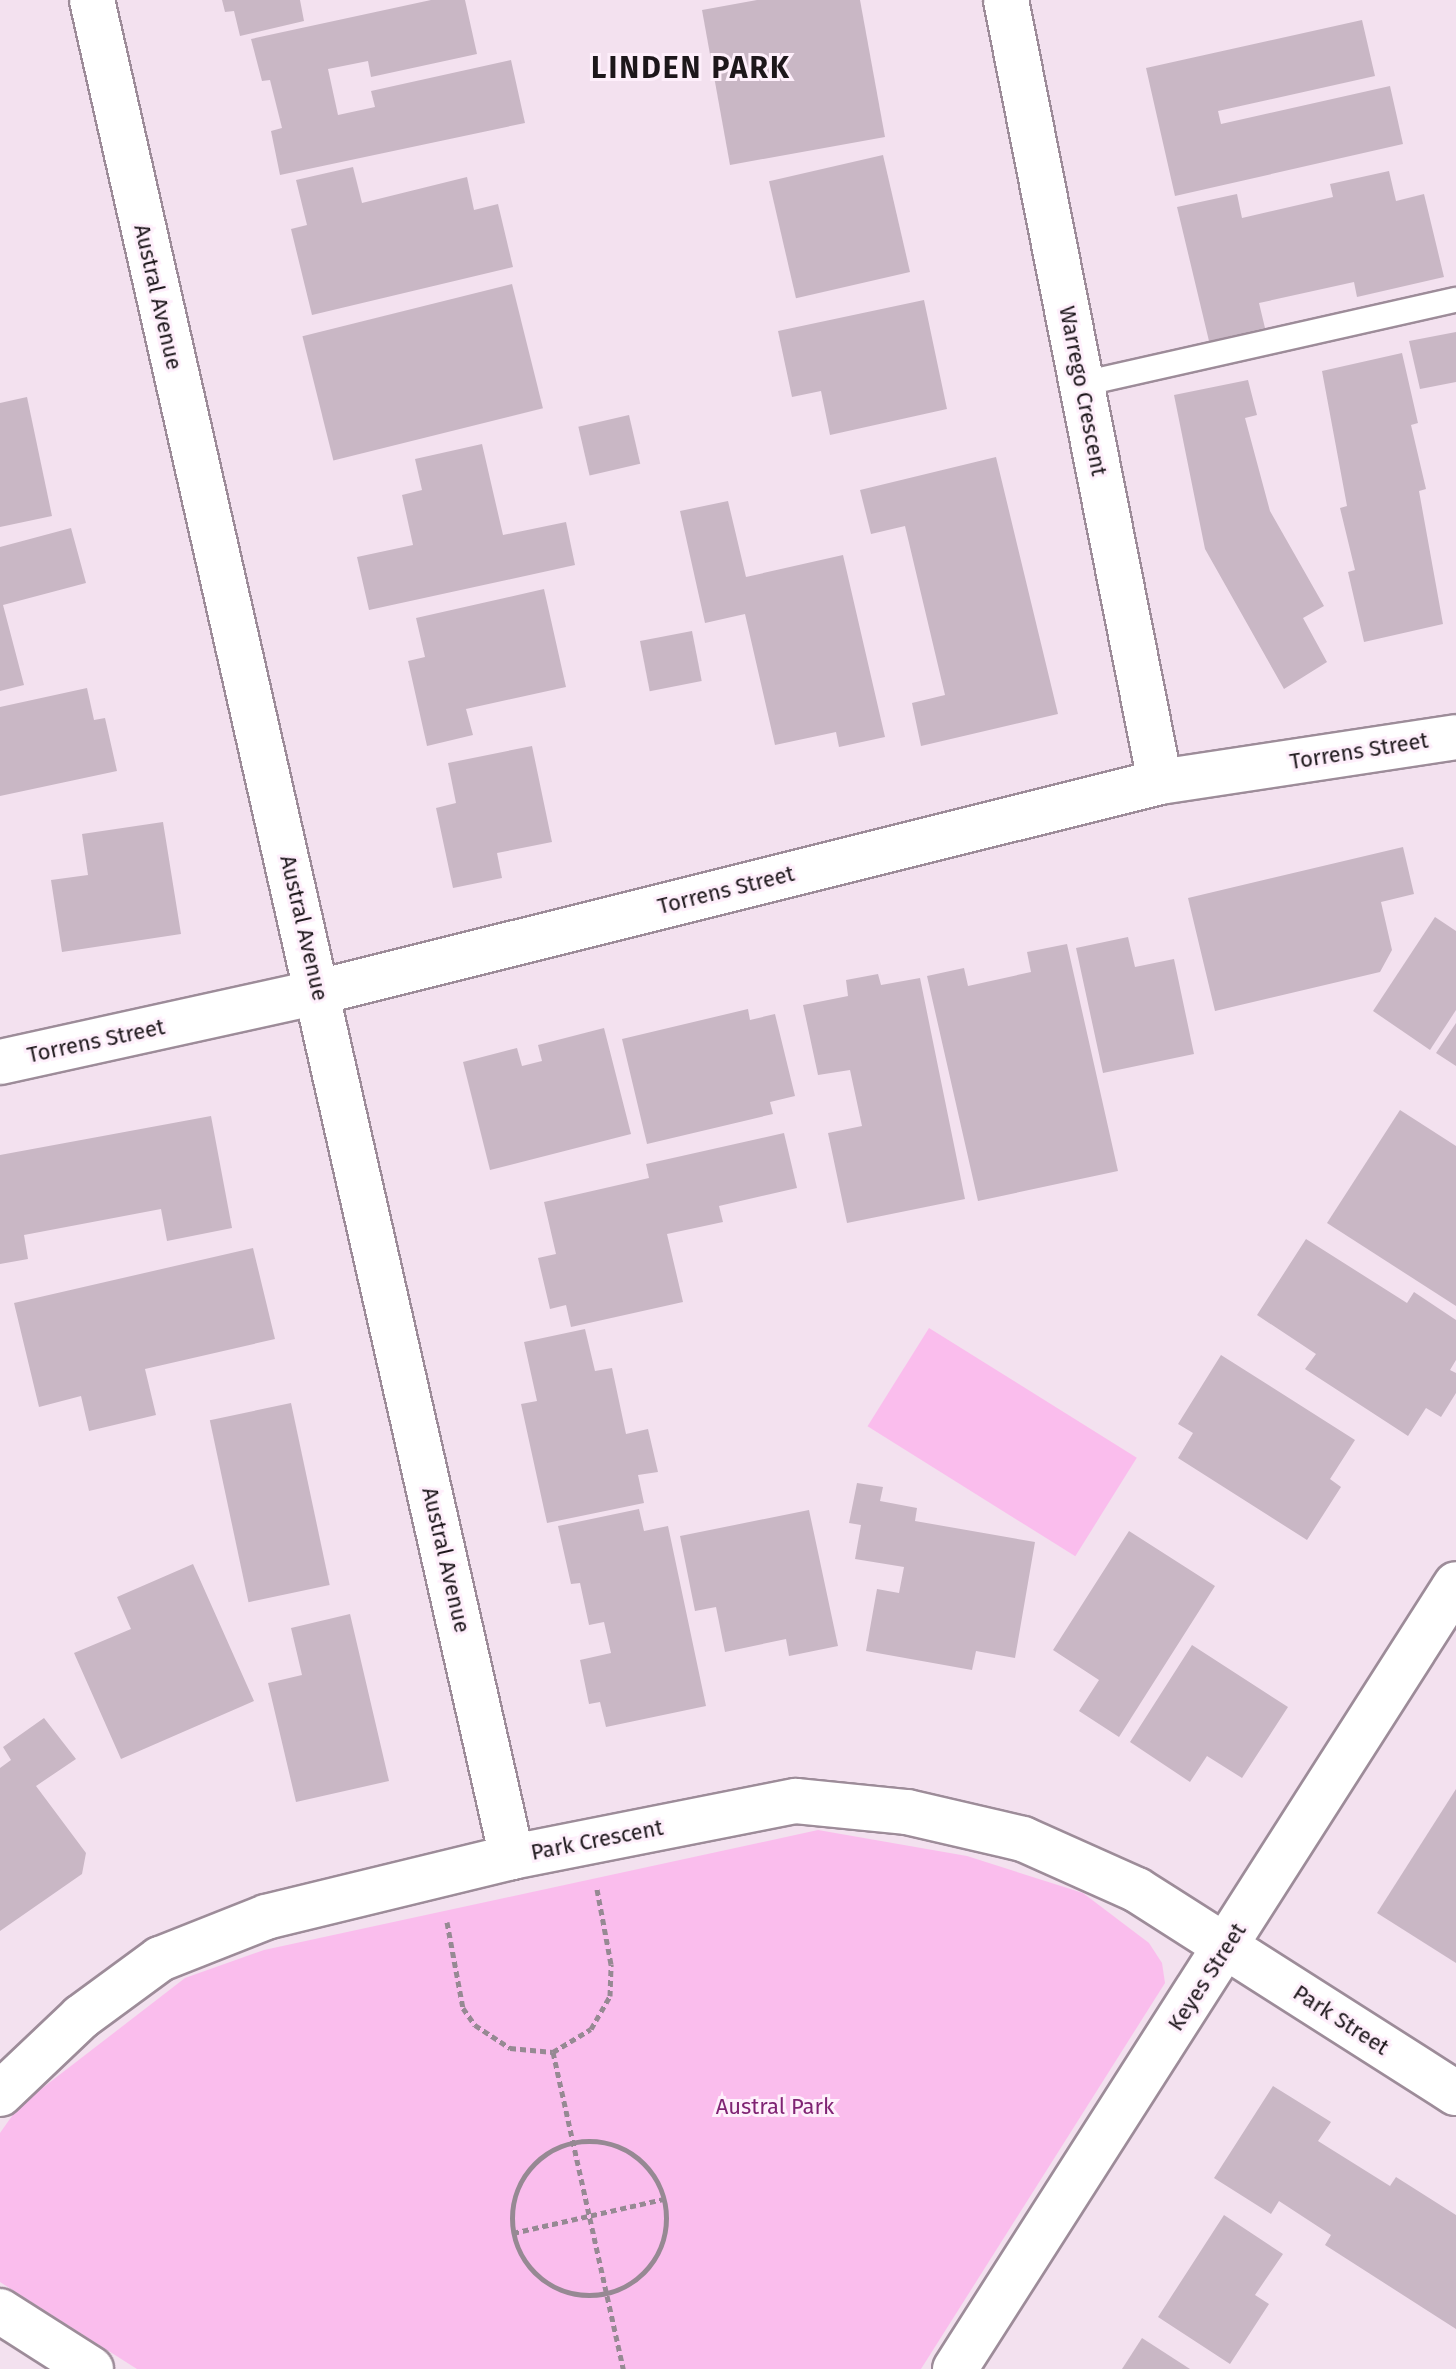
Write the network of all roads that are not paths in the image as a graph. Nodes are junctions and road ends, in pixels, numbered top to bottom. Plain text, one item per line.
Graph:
1 (92, 0) edge
2 (1006, 0) edge
3 (1456, 300) edge
4 (1082, 384) junction
5 (1456, 737) edge
6 (1160, 782) junction
7 (319, 992) junction
8 (0, 1062) edge
9 (1456, 1584) edge
10 (512, 1857) junction
11 (1227, 1946) junction
12 (1456, 2093) edge
13 (0, 2094) edge
14 (0, 2311) edge
15 (91, 2369) edge
16 (955, 2369) edge

1 - 7 street, Austral Avenue
2 - 4 street, Warrego Crescent
3 - 4 lane
4 - 6 street, Warrego Crescent
5 - 6 street, Torrens Street
6 - 7 street, Torrens Street
7 - 8 street, Torrens Street
7 - 10 street, Austral Avenue
9 - 11 street, Keyes Street
10 - 11 street, Park Crescent
10 - 13 street, Park Crescent
11 - 12 street, Park Street
11 - 16 street, Keyes Street
14 - 15 street

